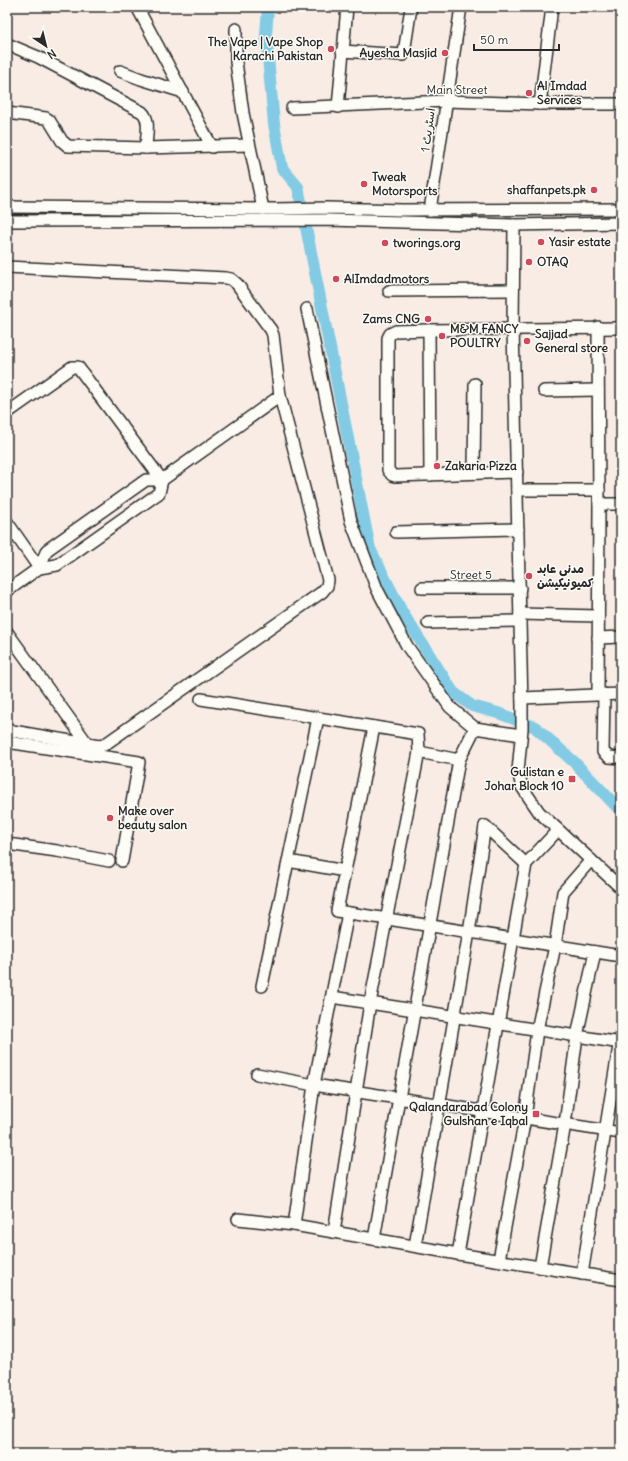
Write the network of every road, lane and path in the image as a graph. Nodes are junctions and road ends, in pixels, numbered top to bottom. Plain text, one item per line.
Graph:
1 (137, 7) edge
2 (347, 7) edge
3 (411, 7) edge
4 (461, 7) edge
5 (552, 7) edge
6 (236, 30) dead end
7 (7, 44) edge
8 (342, 51) junction
9 (120, 71) dead end
10 (183, 92) junction
11 (446, 101) junction
12 (540, 104) junction
13 (621, 104) edge
14 (338, 107) junction
15 (292, 108) dead end
16 (7, 113) edge
17 (249, 145) junction
18 (212, 147) junction
19 (146, 148) junction
20 (7, 206) edge
21 (263, 209) junction
22 (430, 210) junction
23 (498, 210) junction
24 (621, 210) edge
25 (275, 215) junction
26 (7, 221) edge
27 (621, 223) edge
28 (498, 224) junction
29 (514, 225) junction
30 (7, 267) edge
31 (513, 290) junction
32 (389, 291) dead end
33 (308, 309) dead end
34 (513, 328) junction
35 (598, 328) junction
36 (621, 328) edge
37 (429, 330) junction
38 (475, 384) dead end
39 (598, 390) junction
40 (544, 391) dead end
41 (280, 396) junction
42 (7, 413) edge
43 (517, 472) junction
44 (474, 473) junction
45 (430, 475) junction
46 (162, 480) junction
47 (517, 490) junction
48 (599, 490) junction
49 (599, 504) junction
50 (621, 504) edge
51 (97, 514) junction
52 (7, 522) edge
53 (518, 529) junction
54 (108, 530) junction
55 (396, 532) dead end
56 (39, 568) junction
57 (422, 588) dead end
58 (520, 588) junction
59 (7, 591) edge
60 (598, 616) junction
61 (520, 618) junction
62 (428, 623) dead end
63 (7, 632) edge
64 (621, 637) edge
65 (598, 638) junction
66 (601, 694) junction
67 (621, 694) edge
68 (201, 699) dead end
69 (522, 701) junction
70 (318, 718) junction
71 (374, 727) junction
72 (475, 728) junction
73 (7, 730) edge
74 (522, 732) junction
75 (7, 742) edge
76 (86, 743) junction
77 (419, 752) junction
78 (621, 758) edge
79 (459, 760) junction
80 (558, 830) junction
81 (7, 844) edge
82 (288, 860) junction
83 (591, 860) junction
84 (108, 861) dead end
85 (122, 861) dead end
86 (526, 864) junction
87 (345, 871) junction
88 (621, 888) edge
89 (348, 913) junction
90 (387, 919) junction
91 (430, 926) junction
92 (469, 932) junction
93 (513, 939) junction
94 (555, 946) junction
95 (595, 952) junction
96 (621, 956) edge
97 (262, 986) dead end
98 (332, 997) junction
99 (370, 1003) junction
100 (415, 1010) junction
101 (455, 1016) junction
102 (498, 1024) junction
103 (538, 1030) junction
104 (577, 1036) junction
105 (620, 1040) edge
106 (257, 1074) dead end
107 (314, 1085) junction
108 (355, 1092) junction
109 (399, 1099) junction
110 (440, 1105) junction
111 (483, 1112) junction
112 (525, 1118) junction
113 (565, 1124) junction
114 (604, 1130) junction
115 (621, 1133) edge
116 (238, 1219) dead end
117 (294, 1225) junction
118 (334, 1232) junction
119 (374, 1239) junction
120 (415, 1246) junction
121 (458, 1254) junction
122 (499, 1260) junction
123 (540, 1267) junction
124 (582, 1274) junction
125 (621, 1280) edge

1 - 10 street
2 - 8 street
3 - 8 street
4 - 11 street, اسٹریٹ 1
5 - 12 street
6 - 17 street
7 - 19 street
8 - 14 street
9 - 10 street
10 - 18 street
11 - 12 street, Main Street
11 - 14 street, Main Street
11 - 22 street, اسٹریٹ 1
12 - 13 street, Main Street
14 - 15 street, Main Street
16 - 19 street
17 - 18 street
17 - 21 street
18 - 19 street
20 - 21 street
21 - 25 street
22 - 23 street
22 - 25 street
23 - 24 street
23 - 28 street
25 - 26 street
25 - 28 street
27 - 29 street
28 - 29 street
29 - 31 street
30 - 41 street
31 - 32 street
31 - 34 street
33 - 72 street
34 - 35 street
34 - 37 street
34 - 43 street
35 - 36 street
35 - 39 street
37 - 45 street
37 - 45 street
38 - 44 street
39 - 40 street
39 - 48 street
41 - 46 street
41 - 76 street
42 - 46 street
43 - 44 street
43 - 47 street
44 - 45 street
46 - 51 street
46 - 54 street
47 - 48 street
47 - 53 street
48 - 49 street
49 - 50 street
49 - 60 street
51 - 54 street
51 - 56 street
52 - 56 street
53 - 55 street
53 - 58 street
54 - 56 street
56 - 59 street
57 - 58 street, Street 5
58 - 61 street
60 - 61 street
60 - 65 street
61 - 62 street
61 - 69 street
63 - 76 street
64 - 65 street
65 - 66 street
66 - 67 street
66 - 69 street
66 - 78 street
68 - 70 street
69 - 74 street
70 - 71 street
70 - 82 street
71 - 77 street
71 - 87 street
72 - 74 street
72 - 79 street
73 - 76 street
74 - 80 street
75 - 85 street
77 - 79 street
77 - 90 street
79 - 91 street
80 - 83 street
80 - 86 street
81 - 84 street
82 - 87 street
82 - 97 street
83 - 88 street
83 - 94 street
86 - 92 street
86 - 93 street
87 - 89 street
89 - 90 street
89 - 98 street
90 - 91 street
90 - 99 street
91 - 92 street
91 - 100 street
92 - 93 street
92 - 101 street
93 - 94 street
93 - 102 street
94 - 95 street
94 - 103 street
95 - 96 street
95 - 104 street
98 - 99 street
98 - 107 street
99 - 100 street
99 - 108 street
100 - 101 street
100 - 109 street
101 - 102 street
101 - 110 street
102 - 103 street
102 - 111 street
103 - 104 street
103 - 112 street
104 - 105 street
104 - 113 street
105 - 114 street
106 - 107 street
107 - 108 street
107 - 117 street
108 - 109 street
108 - 118 street
109 - 110 street
109 - 119 street
110 - 111 street
110 - 120 street
111 - 112 street
111 - 121 street
112 - 113 street
112 - 122 street
113 - 114 street
113 - 123 street
114 - 115 street
114 - 124 street
116 - 117 street
117 - 118 street
118 - 119 street
119 - 120 street
120 - 121 street
121 - 122 street
122 - 123 street
123 - 124 street
124 - 125 street

